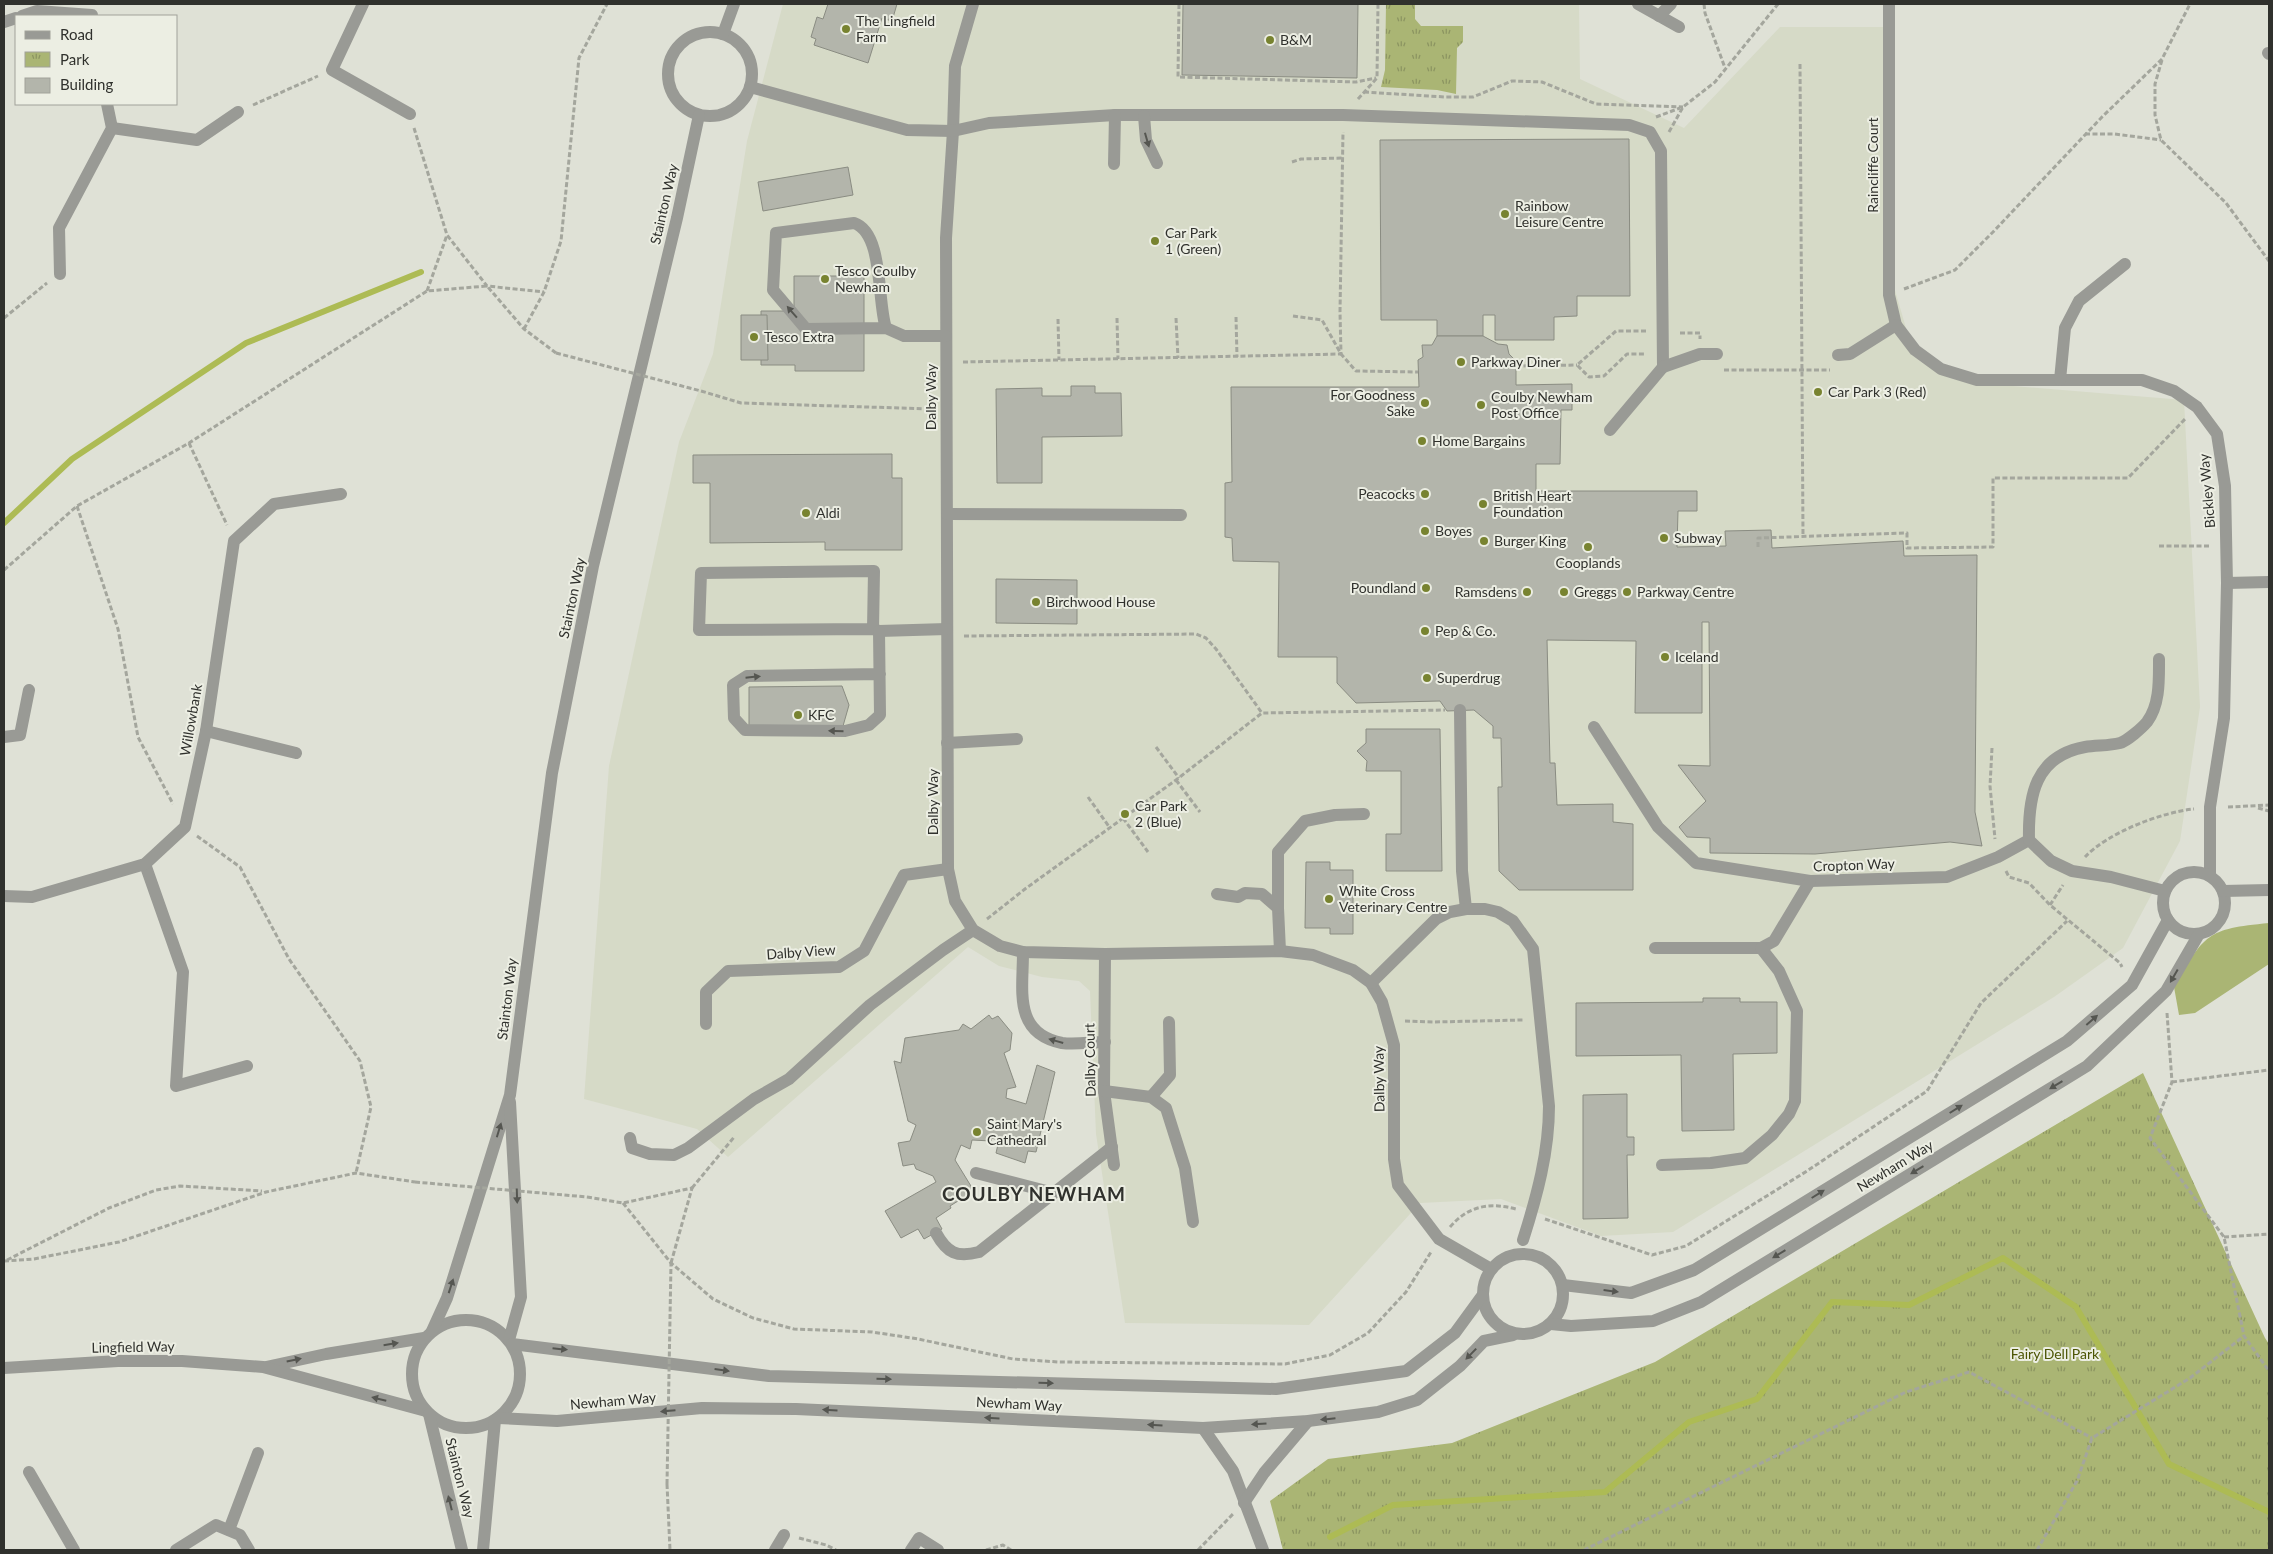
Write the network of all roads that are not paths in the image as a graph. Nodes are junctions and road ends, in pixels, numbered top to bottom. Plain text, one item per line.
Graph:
1 (363, 4) edge
2 (734, 4) edge
3 (973, 4) edge
4 (1638, 4) edge
5 (1671, 4) edge
6 (1889, 4) edge
7 (90, 12) edge
8 (25, 15) edge
9 (1659, 16) junction
10 (1678, 27) dead end
11 (723, 34) junction
12 (750, 87) junction
13 (107, 105) edge
14 (238, 112) road end
15 (410, 114) road end
16 (699, 115) junction
17 (1115, 115) junction
18 (1144, 116) junction
19 (112, 128) junction
20 (953, 131) junction
21 (1157, 163) dead end
22 (1114, 164) dead end
23 (2125, 264) dead end
24 (60, 274) road end
25 (1896, 326) junction
26 (886, 328) junction
27 (946, 336) junction
28 (1716, 354) dead end
29 (1838, 355) dead end
30 (1664, 367) junction
31 (2060, 380) junction
32 (1610, 430) dead end
33 (342, 494) dead end
34 (947, 514) junction
35 (1181, 515) dead end
36 (2269, 582) edge
37 (2227, 583) junction
38 (876, 630) junction
39 (947, 632) junction
40 (2159, 659) dead end
41 (880, 674) junction
42 (29, 690) dead end
43 (1460, 710) road end
44 (1594, 727) dead end
45 (206, 732) junction
46 (4, 737) edge
47 (1016, 739) dead end
48 (947, 742) junction
49 (296, 753) dead end
50 (1364, 814) dead end
51 (2029, 840) junction
52 (145, 864) junction
53 (948, 868) junction
54 (2210, 876) junction
55 (1810, 881) junction
56 (2269, 890) edge
57 (2165, 891) junction
58 (2223, 891) junction
59 (1217, 894) dead end
60 (4, 896) edge
61 (1278, 908) junction
62 (1466, 909) junction
63 (2168, 920) junction
64 (973, 930) junction
65 (2199, 934) junction
66 (1655, 948) dead end
67 (1761, 948) junction
68 (1280, 951) junction
69 (1023, 952) junction
70 (1105, 954) junction
71 (1370, 983) junction
72 (1169, 1022) dead end
73 (706, 1024) dead end
74 (1105, 1042) junction
75 (247, 1066) dead end
76 (1104, 1091) junction
77 (510, 1095) junction
78 (1151, 1097) junction
79 (630, 1138) dead end
80 (1112, 1146) junction
81 (1114, 1165) dead end
82 (1662, 1165) dead end
83 (976, 1172) dead end
84 (1054, 1192) junction
85 (1193, 1222) dead end
86 (936, 1233) dead end
87 (1523, 1240) dead end
88 (1490, 1269) junction
89 (1563, 1285) junction
90 (1482, 1296) junction
91 (1551, 1324) junction
92 (428, 1334) junction
93 (1514, 1334) junction
94 (511, 1342) junction
95 (263, 1367) junction
96 (4, 1368) edge
97 (427, 1412) junction
98 (497, 1419) junction
99 (1308, 1421) junction
100 (1204, 1428) junction
101 (258, 1453) dead end
102 (29, 1472) dead end
103 (1244, 1503) junction
104 (229, 1530) junction
105 (784, 1535) road end
106 (74, 1550) edge
107 (176, 1550) edge
108 (249, 1550) edge
109 (462, 1550) edge
110 (482, 1550) edge
111 (775, 1550) edge
112 (911, 1550) edge
113 (938, 1550) edge
114 (1262, 1550) edge

1 - 15 street
2 - 11 street
3 - 20 street, Dalby Way
4 - 9 street
5 - 9 street
6 - 25 street, Raincliffe Court
7 - 8 street
9 - 10 street
11 - 12 street
11 - 16 street
12 - 16 street
12 - 20 street
13 - 19 street
14 - 19 street
16 - 77 street, Stainton Way
17 - 18 street
17 - 20 street
17 - 22 street
18 -> 21 street
18 - 30 street
19 - 24 street
20 - 27 street, Dalby Way
23 - 31 street
25 - 29 street
25 - 31 street, Bickley Way
26 -> 26 street
26 - 27 street
27 - 34 street, Dalby Way
28 - 30 street
30 - 32 street
31 - 37 street, Bickley Way
33 - 45 street, Willowbank
34 - 35 street
34 - 39 street, Dalby Way
36 - 37 street
37 - 54 street, Bickley Way
38 - 38 street
38 - 39 street
38 - 41 street
39 - 48 street, Dalby Way
40 - 51 street
41 -> 41 street
42 - 46 street
43 - 62 street
44 - 55 street, Cropton Way
45 - 49 street
45 - 52 street, Willowbank
47 - 48 street
48 - 53 street, Dalby Way
50 - 61 street
51 - 55 street, Cropton Way
51 - 57 street
52 - 60 street
52 - 75 street
53 - 64 street, Dalby Way
53 - 73 street, Dalby View
54 - 57 street
54 - 58 street
55 - 67 street
56 - 58 street
57 - 63 street
58 - 65 street, Newham Way
59 - 61 street
61 - 68 street
62 - 71 street
62 - 87 street
63 - 65 street
89 -> 63 street, Newham Way
64 - 69 street, Dalby Way
64 - 79 street
65 -> 91 street, Newham Way
66 - 67 street
67 - 82 street
68 - 70 street, Dalby Way
68 - 71 street, Dalby Way
69 - 70 street, Dalby Way
74 -> 69 street
70 - 74 street, Dalby Court
71 - 88 street, Dalby Way
72 - 78 street
74 - 76 street, Dalby Court
76 - 78 street
76 - 80 street, Dalby Court
92 -> 77 street, Stainton Way
77 -> 94 street, Stainton Way
78 - 85 street
80 - 81 street, Dalby Court
80 - 84 street
83 - 84 street
84 - 86 street
88 - 89 street
88 - 90 street, Newham Way
89 - 91 street
90 - 93 street
94 -> 90 street, Newham Way
91 - 93 street, Newham Way
92 - 94 street
95 -> 92 street, Lingfield Way
92 - 97 street
93 -> 99 street, Newham Way
94 - 98 street
95 - 96 street, Lingfield Way
97 -> 95 street, Lingfield Way
97 - 98 street
109 -> 97 street, Stainton Way
100 -> 98 street, Newham Way
98 - 110 street, Stainton Way
99 -> 100 street, Newham Way
99 - 103 street
100 - 103 street
101 - 104 street
102 - 106 street
103 - 114 street
104 - 107 street
104 - 108 street
105 - 111 street
112 - 113 street

